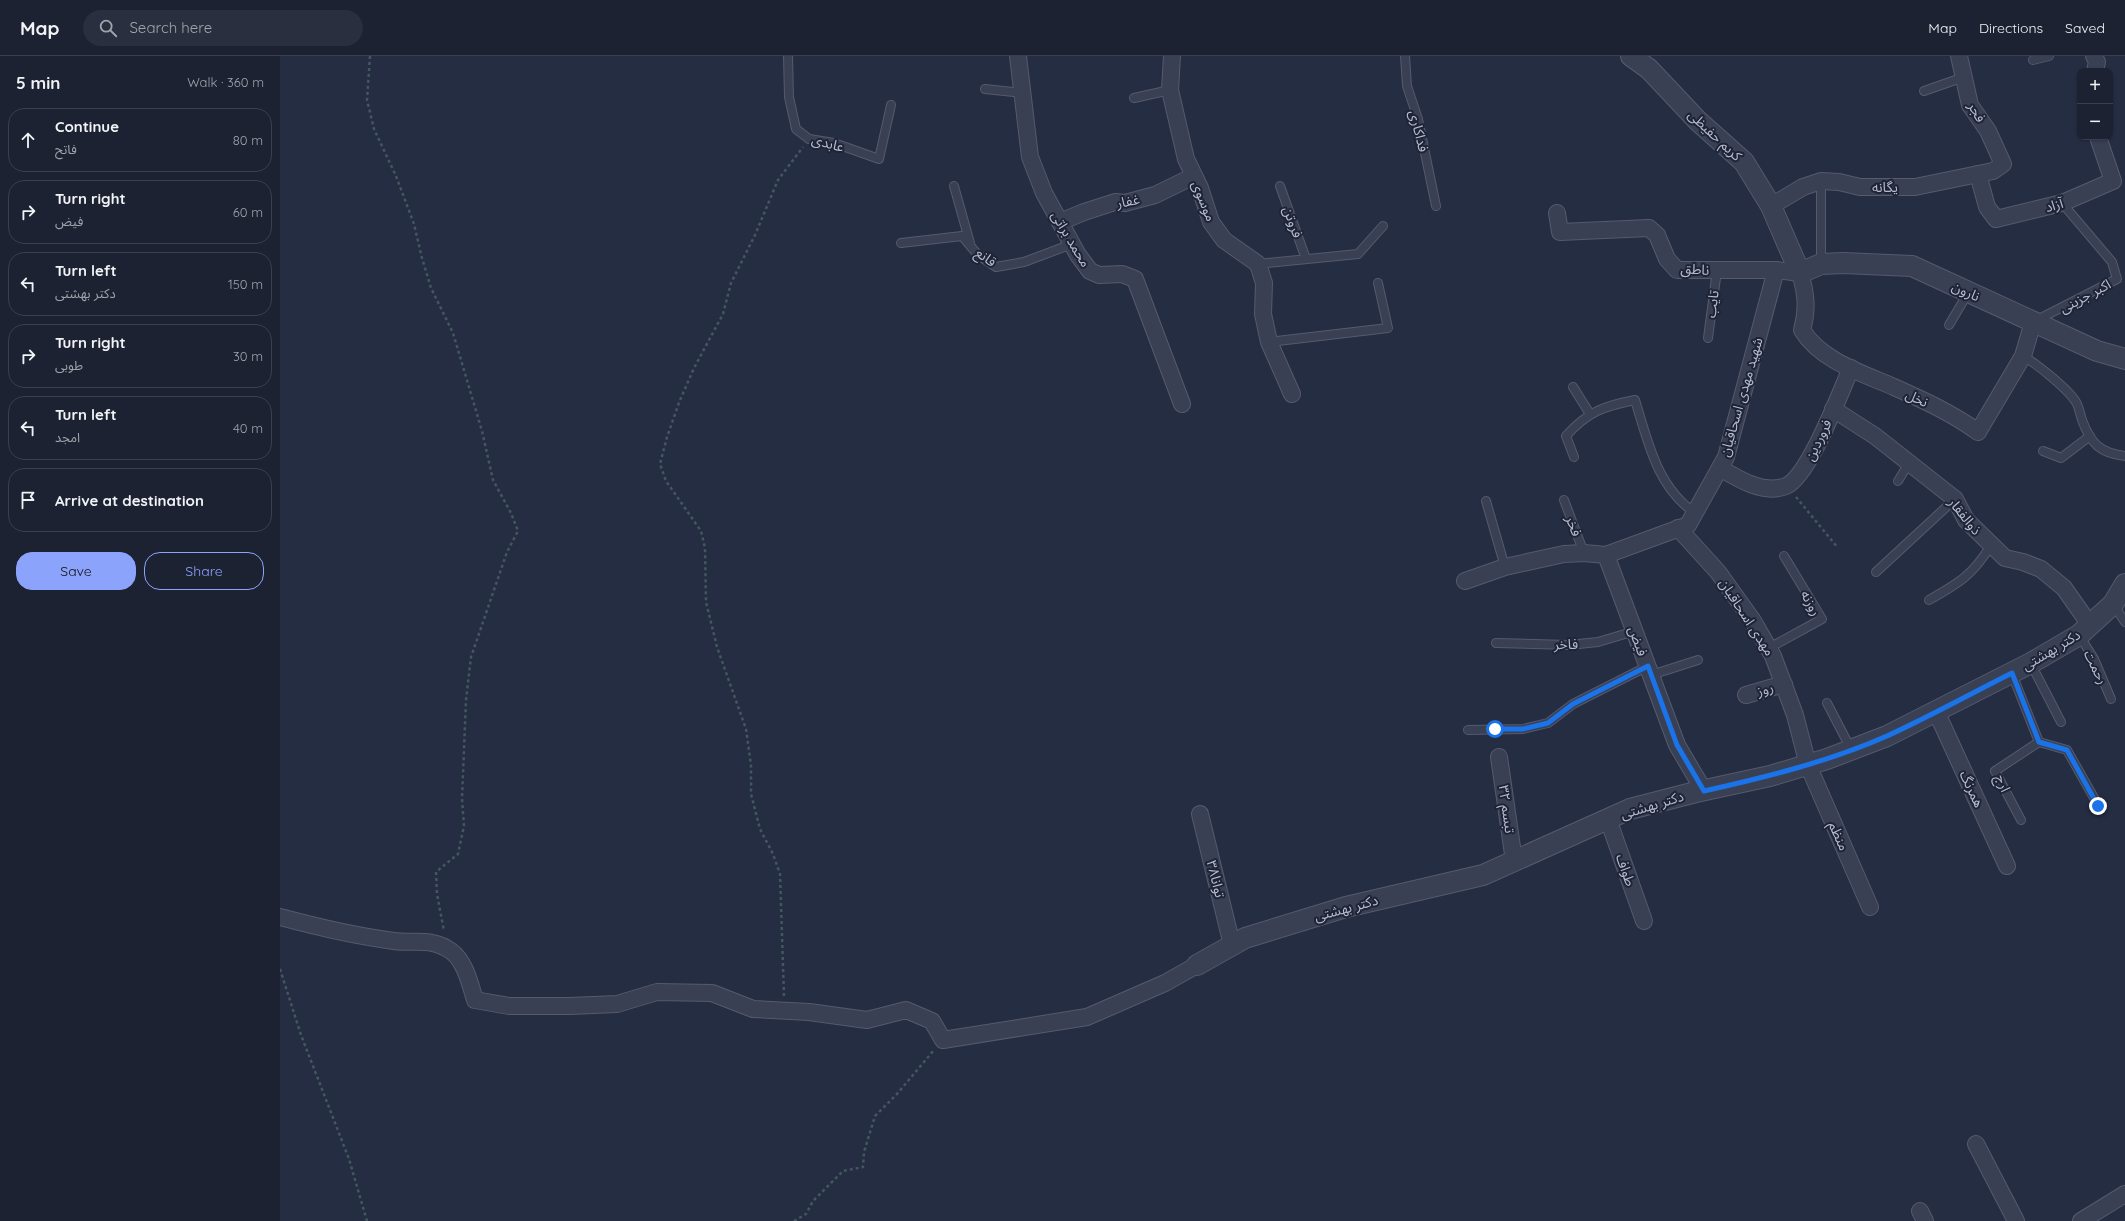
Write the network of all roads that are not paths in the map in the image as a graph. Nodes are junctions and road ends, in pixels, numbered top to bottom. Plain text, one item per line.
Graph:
1 (788, 56) edge
2 (1018, 56) edge
3 (1172, 56) edge
4 (1404, 56) edge
5 (1631, 56) edge
6 (1959, 56) edge
7 (2049, 56) edge
8 (2094, 56) edge
9 (2033, 60) dead end
10 (2096, 68) edge
11 (1964, 77) junction
12 (985, 89) dead end
13 (1170, 90) junction
14 (1924, 91) dead end
15 (1022, 93) junction
16 (1134, 98) dead end
17 (891, 105) dead end
18 (2099, 140) edge
19 (2003, 164) joint
20 (1978, 174) junction
21 (1194, 176) junction
22 (1821, 181) junction
23 (954, 186) dead end
24 (1280, 186) dead end
25 (2062, 203) junction
26 (1436, 206) dead end
27 (1771, 206) junction
28 (1557, 213) dead end
29 (1060, 222) junction
30 (1383, 226) dead end
31 (901, 243) dead end
32 (1072, 244) junction
33 (970, 245) junction
34 (1306, 259) junction
35 (1258, 264) junction
36 (1821, 264) junction
37 (1716, 270) junction
38 (1776, 270) junction
39 (1800, 273) junction
40 (1378, 282) dead end
41 (1968, 293) junction
42 (2033, 322) junction
43 (1949, 325) dead end
44 (1708, 338) dead end
45 (1269, 342) junction
46 (2023, 356) junction
47 (2125, 359) edge
48 (1851, 368) junction
49 (1573, 387) dead end
50 (1292, 394) dead end
51 (1182, 404) dead end
52 (1833, 408) junction
53 (1590, 414) junction
54 (2090, 436) junction
55 (2043, 451) dead end
56 (2125, 456) edge
57 (1574, 458) dead end
58 (1910, 462) junction
59 (1720, 468) junction
60 (1898, 481) dead end
61 (1955, 499) junction
62 (1564, 500) dead end
63 (1486, 501) dead end
64 (1695, 513) junction
65 (1678, 528) junction
66 (1990, 545) junction
67 (1584, 552) junction
68 (1606, 555) junction
69 (1784, 556) dead end
70 (1505, 566) junction
71 (1876, 572) dead end
72 (1465, 581) dead end
73 (2125, 584) edge
74 (1929, 600) dead end
75 (2119, 602) edge
76 (2125, 622) edge
77 (2085, 630) junction
78 (1635, 631) junction
79 (1496, 643) dead end
80 (1769, 648) junction
81 (1698, 660) dead end
82 (2031, 663) junction
83 (1650, 670) junction
84 (2012, 673) junction
85 (1784, 684) junction
86 (1746, 695) dead end
87 (2111, 699) dead end
88 (1827, 703) dead end
89 (1936, 711) junction
90 (2061, 722) dead end
91 (1468, 730) dead end
92 (2039, 742) junction
93 (1851, 750) junction
94 (1499, 757) dead end
95 (1808, 765) junction
96 (1704, 791) junction
97 (2098, 806) dead end
98 (1200, 814) dead end
99 (1608, 819) junction
100 (2021, 820) dead end
101 (1514, 861) junction
102 (2007, 866) dead end
103 (1870, 907) dead end
104 (280, 917) edge
105 (1644, 921) dead end
106 (1232, 945) junction
107 (1197, 965) joint
108 (1976, 1144) dead end
109 (2125, 1194) edge
110 (2016, 1221) edge
111 (2081, 1221) edge

1 - 17 lane, عابدی
2 - 15 street, محمد براتی
3 - 13 street, موسوی
4 - 26 lane, فداکاری
5 - 27 street, کریم حفیظی
6 - 11 street, فجر
7 - 9 lane
8 - 10 street
11 - 14 lane
11 - 19 street, فجر
12 - 15 lane
13 - 16 lane
13 - 21 street, موسوی
15 - 29 street, محمد براتی
18 - 25 street, آزاد
19 - 20 street, یگانه
20 - 22 street, یگانه
20 - 25 street, آزاد
21 - 29 street, غفار
21 - 35 street, موسوی
22 - 27 street, یگانه
22 - 36 lane
23 - 33 lane
24 - 34 lane, فروتن
25 - 42 lane, اکبر جزینی
27 - 39 street, کریم حفیظی
28 - 37 street, ناطق
29 - 32 street, محمد براتی
30 - 34 lane
31 - 33 lane, قانع
32 - 33 lane, قانع
32 - 51 street, محمد براتی
34 - 35 lane
35 - 45 street
36 - 39 street, نارون
36 - 41 street, نارون
37 - 38 street, ناطق
37 - 44 lane, تایب
38 - 39 street, ناطق
38 - 59 street, شهید مهدی اسحاقیان
39 - 48 street, نخل
40 - 45 lane
41 - 42 street, نارون
41 - 43 lane
42 - 46 street, نخل
42 - 47 street, نارون
45 - 50 street
46 - 48 street, نخل
46 - 54 lane
48 - 52 street, فروردین
49 - 53 lane
52 - 58 street, ذوالفقار
52 - 59 street, فروردین
53 - 57 lane
53 - 64 lane
54 - 55 lane
54 - 56 lane
58 - 60 lane
58 - 61 street, ذوالفقار
59 - 64 street, شهید مهدی اسحاقیان
61 - 66 street, ذوالفقار
61 - 71 lane
62 - 67 lane, فخر
63 - 70 lane
64 - 65 street, شهید مهدی اسحاقیان
65 - 68 street, شهید مهدی اسحاقیان
65 - 80 street, مهدی اسحاقیان
66 - 74 lane
66 - 77 street, ذوالفقار
67 - 68 street, شهید مهدی اسحاقیان
67 - 70 street, شهید مهدی اسحاقیان
68 - 78 street, فیض
69 - 80 lane, روزنه
70 - 72 street, شهید مهدی اسحاقیان
73 - 75 street, دکتر بهشتی
75 - 76 lane
75 - 77 street, دکتر بهشتی
77 - 82 street, دکتر بهشتی
77 - 87 lane, رحمت
78 - 79 lane, فاخر
78 - 83 street, فیض
80 - 85 street, مهدی اسحاقیان
81 - 83 lane
82 - 84 street, دکتر بهشتی
82 - 90 lane
83 - 91 lane
83 - 96 street, فیض
84 - 89 street, دکتر بهشتی
84 - 92 lane
85 - 86 street, روز
85 - 95 street, مهدی اسحاقیان
88 - 93 lane
89 - 93 street, دکتر بهشتی
89 - 102 street, همرنگ
92 - 97 lane
92 - 100 lane, ارج
93 - 95 street, دکتر بهشتی
94 - 101 street, تبسم ۳۲
95 - 96 street, دکتر بهشتی
95 - 103 street, منظم
96 - 99 street, دکتر بهشتی
98 - 106 street, توانا۳۸
99 - 101 street, دکتر بهشتی
99 - 105 street, طواف
101 - 106 street, دکتر بهشتی
104 - 107 street
106 - 107 street, دکتر بهشتی
108 - 110 street
109 - 111 street

